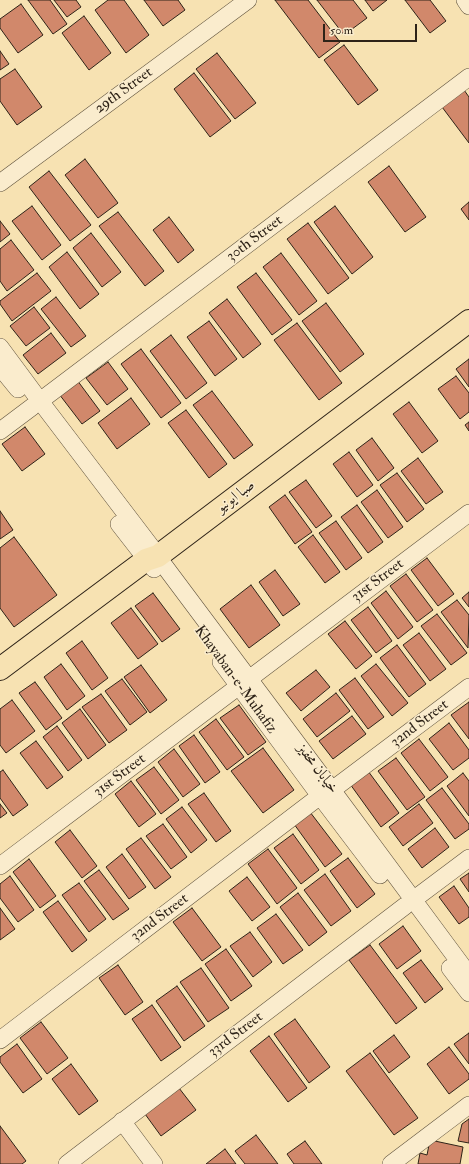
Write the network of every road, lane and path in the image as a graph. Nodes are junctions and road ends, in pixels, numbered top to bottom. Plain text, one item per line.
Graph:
1 (248, 0) edge
2 (465, 0) edge
3 (469, 6) edge
4 (469, 77) edge
5 (0, 183) edge
6 (469, 321) edge
7 (469, 335) edge
8 (0, 346) edge
9 (0, 367) edge
10 (36, 404) junction
11 (0, 431) edge
12 (469, 513) edge
13 (155, 562) junction
14 (0, 669) edge
15 (244, 682) junction
16 (0, 683) edge
17 (469, 687) edge
18 (326, 793) junction
19 (469, 858) edge
20 (0, 866) edge
21 (409, 903) junction
22 (469, 975) edge
23 (469, 993) edge
24 (0, 1040) edge
25 (469, 1105) edge
26 (122, 1121) junction
27 (67, 1164) edge
28 (154, 1164) edge
29 (391, 1164) edge

1 - 5 street, 29th Street
2 - 3 street
4 - 10 street, 30th Street
6 - 13 main road, صبا ایونیو
7 - 13 main road, صبا ایونیو
8 - 10 street
9 - 10 street
10 - 11 street, 30th Street
10 - 13 street
12 - 15 street, 31st Street
13 - 14 main road, صبا ایونیو
13 - 15 street
13 - 16 main road, صبا ایونیو
15 - 18 street, Khayaban-e-Muhafiz
15 - 20 street, 31st Street
17 - 18 street, 32nd Street
18 - 21 street, Khayaban-e-Muhafiz
18 - 24 street, 32nd Street
19 - 21 street, 33rd Street
21 - 22 street
21 - 23 street
21 - 26 street, 33rd Street
25 - 29 street
26 - 27 street, 33rd Street
26 - 28 street

